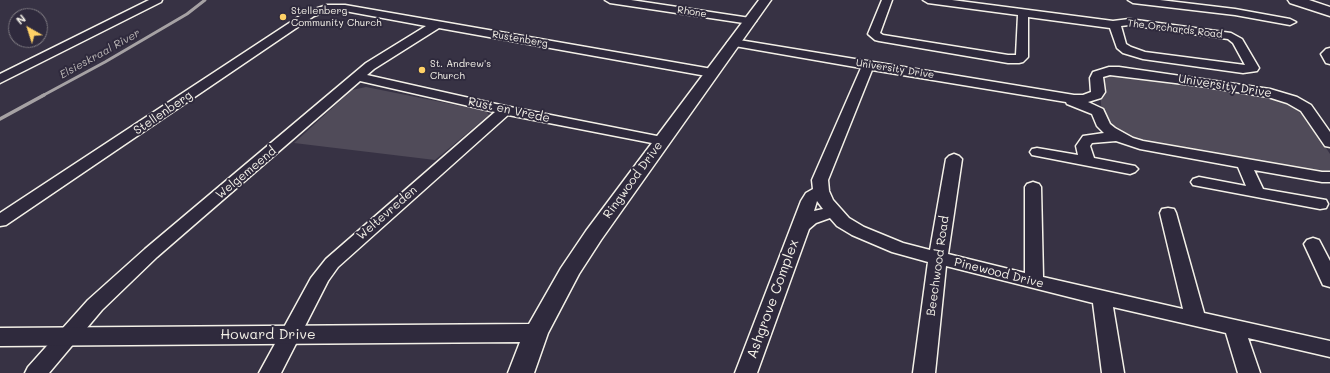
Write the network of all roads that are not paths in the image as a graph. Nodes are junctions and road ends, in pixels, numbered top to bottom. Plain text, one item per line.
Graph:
1 (157, 0) edge
2 (610, 0) edge
3 (765, 0) edge
4 (887, 0) edge
5 (928, 0) edge
6 (1133, 0) edge
7 (1220, 0) edge
8 (1296, 0) edge
9 (327, 8) joint
10 (1235, 12) junction
11 (1330, 12) edge
12 (1023, 13) junction
13 (750, 21) junction
14 (1290, 22) dead end
15 (437, 24) junction
16 (1115, 25) junction
17 (733, 43) junction
18 (946, 50) junction
19 (1330, 52) edge
20 (1330, 60) edge
21 (868, 65) junction
22 (1196, 71) junction
23 (712, 73) junction
24 (357, 77) junction
25 (941, 77) junction
26 (0, 79) edge
27 (1096, 95) junction
28 (1057, 97) junction
29 (505, 110) junction
30 (1098, 112) junction
31 (1118, 136) junction
32 (1329, 140) edge
33 (662, 141) junction
34 (1037, 152) dead end
35 (954, 159) dead end
36 (1087, 162) junction
37 (1244, 164) junction
38 (1130, 170) dead end
39 (1330, 177) edge
40 (1199, 182) dead end
41 (1033, 187) dead end
42 (821, 191) junction
43 (1257, 193) junction
44 (1320, 204) dead end
45 (833, 212) junction
46 (1168, 213) dead end
47 (0, 221) edge
48 (801, 226) junction
49 (1313, 244) dead end
50 (938, 258) junction
51 (1330, 280) edge
52 (1034, 281) junction
53 (1102, 298) junction
54 (1195, 318) junction
55 (1234, 327) junction
56 (536, 334) junction
57 (290, 335) junction
58 (0, 337) edge
59 (66, 337) junction
60 (1330, 349) edge
61 (36, 373) edge
62 (270, 373) edge
63 (521, 373) edge
64 (746, 373) edge
65 (924, 373) edge
66 (1113, 373) edge
67 (1249, 373) edge

1 - 26 street
2 - 13 street, Rhone
3 - 13 street, Ringwood Drive
4 - 18 street
5 - 12 street, The Orchards Road
6 - 10 street
7 - 10 street
8 - 11 main road
9 - 15 street, Rustenberg
9 - 47 street, Stellenberg
10 - 14 street
12 - 16 street, The Orchards Road
12 - 18 street
13 - 17 street, Ringwood Drive
15 - 23 street, Rustenberg
15 - 24 street, Welgemeend
16 - 22 street, The Orchards Road
16 - 22 street, The Orchards Road
17 - 21 street, University Drive
17 - 23 street, Ringwood Drive
18 - 25 street
19 - 20 street
21 - 25 street, University Drive
21 - 42 street
22 - 27 street, University Drive
22 - 32 street, University Drive
23 - 33 street, Ringwood Drive
24 - 29 street, Rust en Vrede
24 - 59 street, Welgemeend
25 - 28 street, University Drive
27 - 28 street, University Drive
27 - 30 street, University Drive
28 - 30 street, University Drive
29 - 33 street, Rust en Vrede
29 - 57 street, Weltevreden
30 - 31 street, University Drive
31 - 36 street
31 - 37 street, University Drive
33 - 56 street, Ringwood Drive
34 - 36 street
35 - 50 street, Beechwood Road
36 - 38 street
37 - 39 street, University Drive
37 - 43 street
40 - 43 street
41 - 52 street
42 - 45 street, Pinewood Drive
42 - 48 street, Ashgrove Complex
43 - 44 street
45 - 48 street, Ashgrove Complex
45 - 50 street, Pinewood Drive
46 - 54 street
48 - 64 street, Ashgrove Complex
49 - 51 street
50 - 52 street, Pinewood Drive
50 - 65 street, Beechwood Road
52 - 53 street, Pinewood Drive
53 - 54 street, Pinewood Drive
53 - 66 street
54 - 55 street, Pinewood Drive
55 - 60 street, Pinewood Drive
55 - 67 street
56 - 57 street, Howard Drive
56 - 63 street, Ringwood Drive
57 - 59 street, Howard Drive
57 - 62 street, Weltevreden
58 - 59 street, Howard Drive
59 - 61 street, Welgemeend

